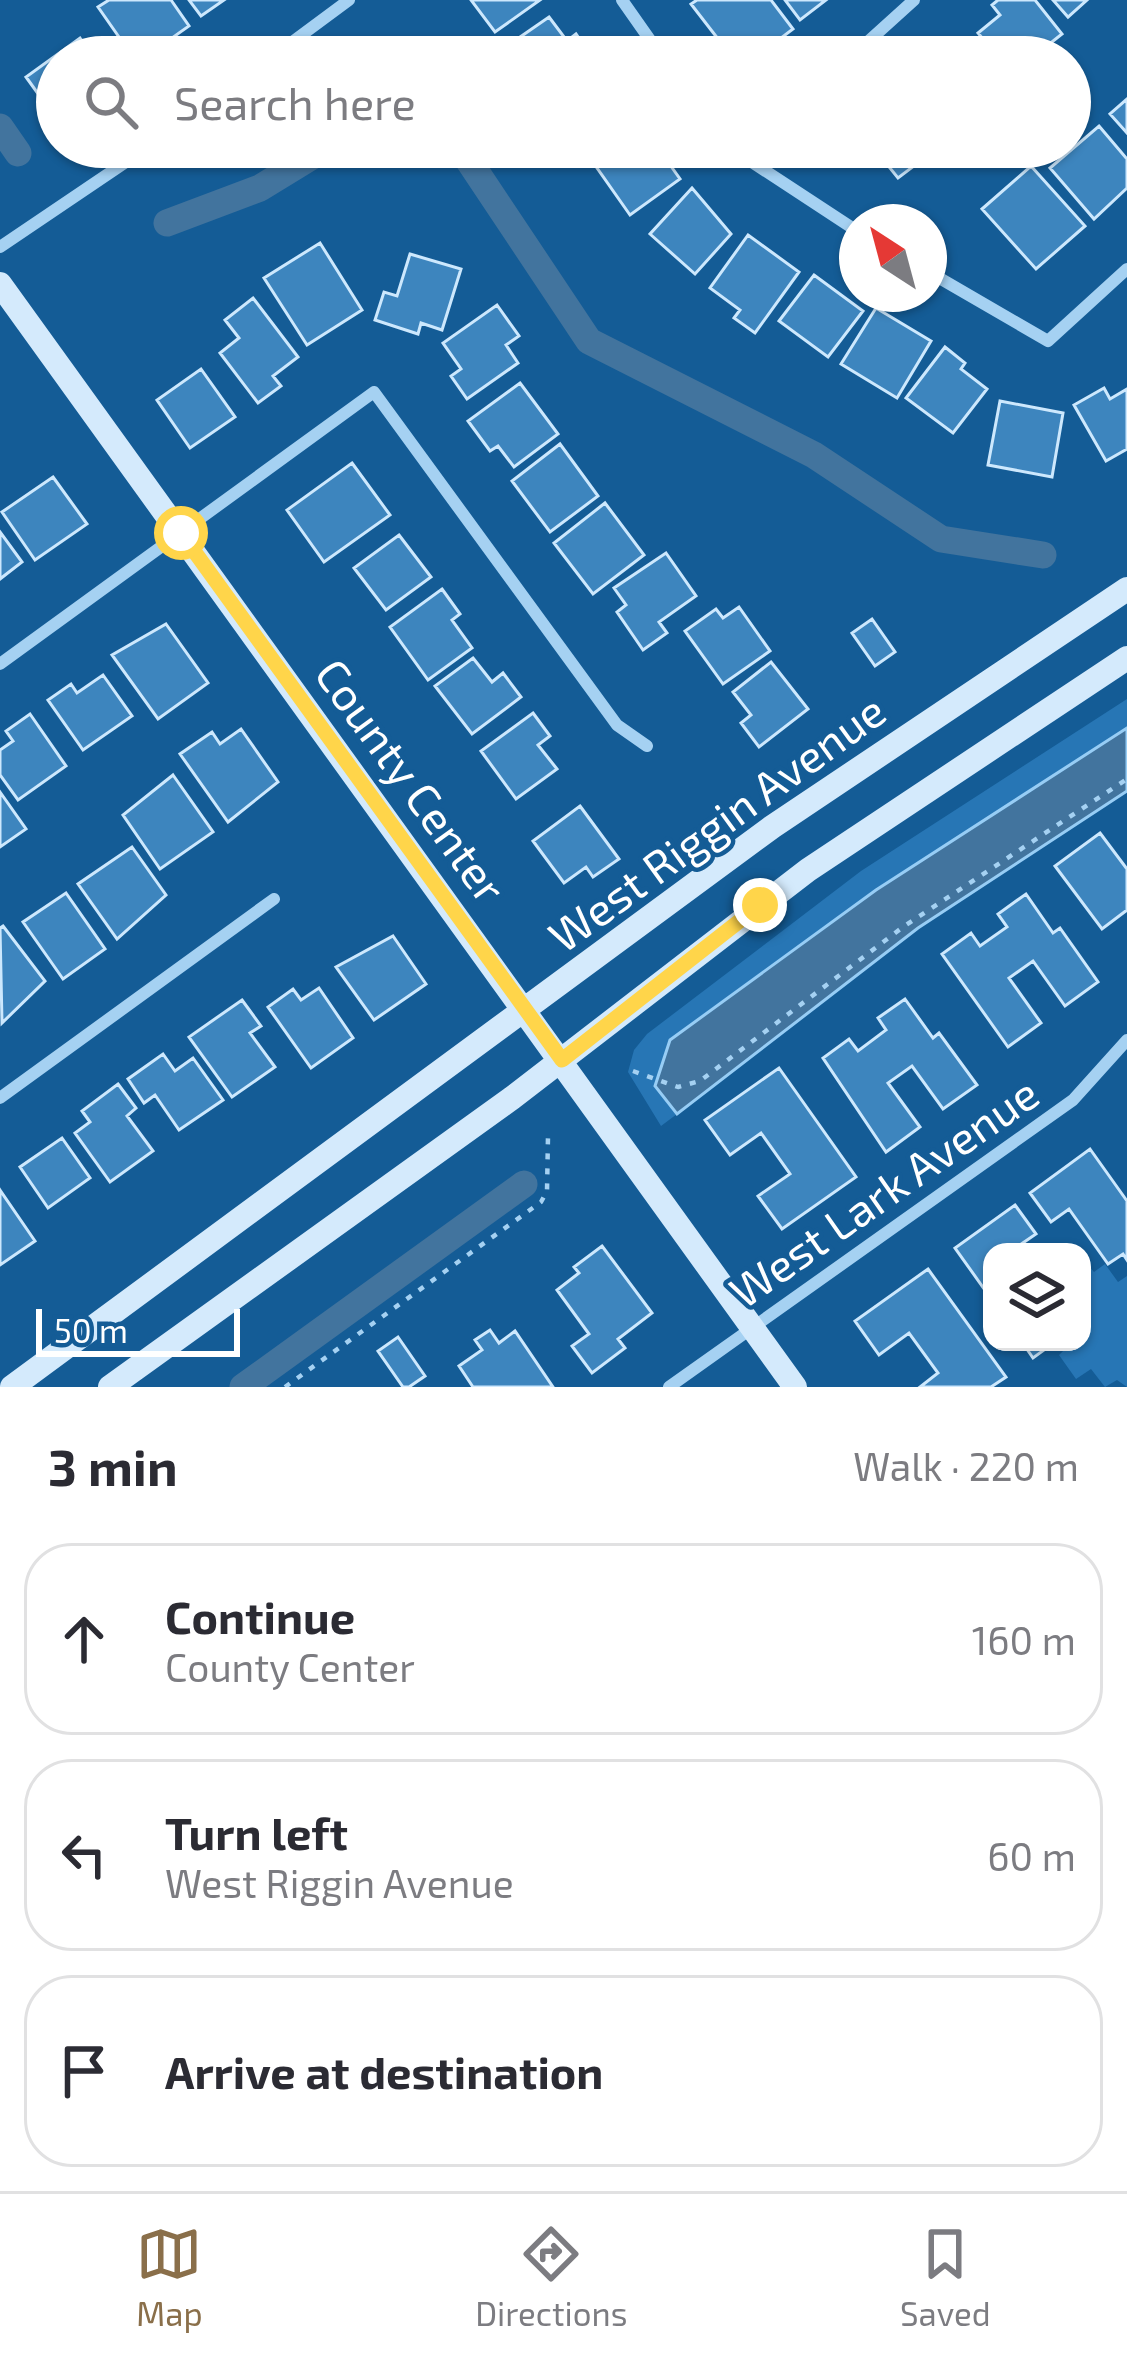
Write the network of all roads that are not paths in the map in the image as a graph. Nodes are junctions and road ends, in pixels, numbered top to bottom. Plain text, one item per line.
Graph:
1 (349, 0) edge
2 (622, 0) edge
3 (914, 0) edge
4 (300, 36) edge
5 (647, 36) edge
6 (874, 36) edge
7 (117, 168) edge
8 (764, 168) edge
9 (839, 219) edge
10 (0, 247) edge
11 (1127, 269) edge
12 (947, 282) edge
13 (0, 284) edge
14 (181, 533) junction
15 (1127, 589) edge
16 (1127, 658) edge
17 (0, 664) edge
18 (647, 746) dead end
19 (274, 899) dead end
20 (527, 1011) junction
21 (1127, 1040) edge
22 (562, 1060) junction
23 (0, 1098) edge
24 (753, 1328) junction
25 (12, 1387) edge
26 (110, 1387) edge
27 (669, 1387) edge
28 (795, 1387) edge

1 - 4 street
2 - 5 street
3 - 6 street
7 - 10 street
8 - 9 street
11 - 12 street
13 - 14 main road, County Center
14 - 17 street
14 - 18 street
14 - 20 main road, County Center
15 - 20 main road, West Riggin Avenue
16 - 22 main road, West Riggin Avenue
19 - 23 street
20 - 22 main road, County Center
20 - 25 main road, West Riggin Avenue
21 - 24 street, West Lark Avenue
22 - 24 main road, County Center
22 - 26 main road, West Riggin Avenue
24 - 27 street, West Lark Avenue
24 - 28 main road, County Center

